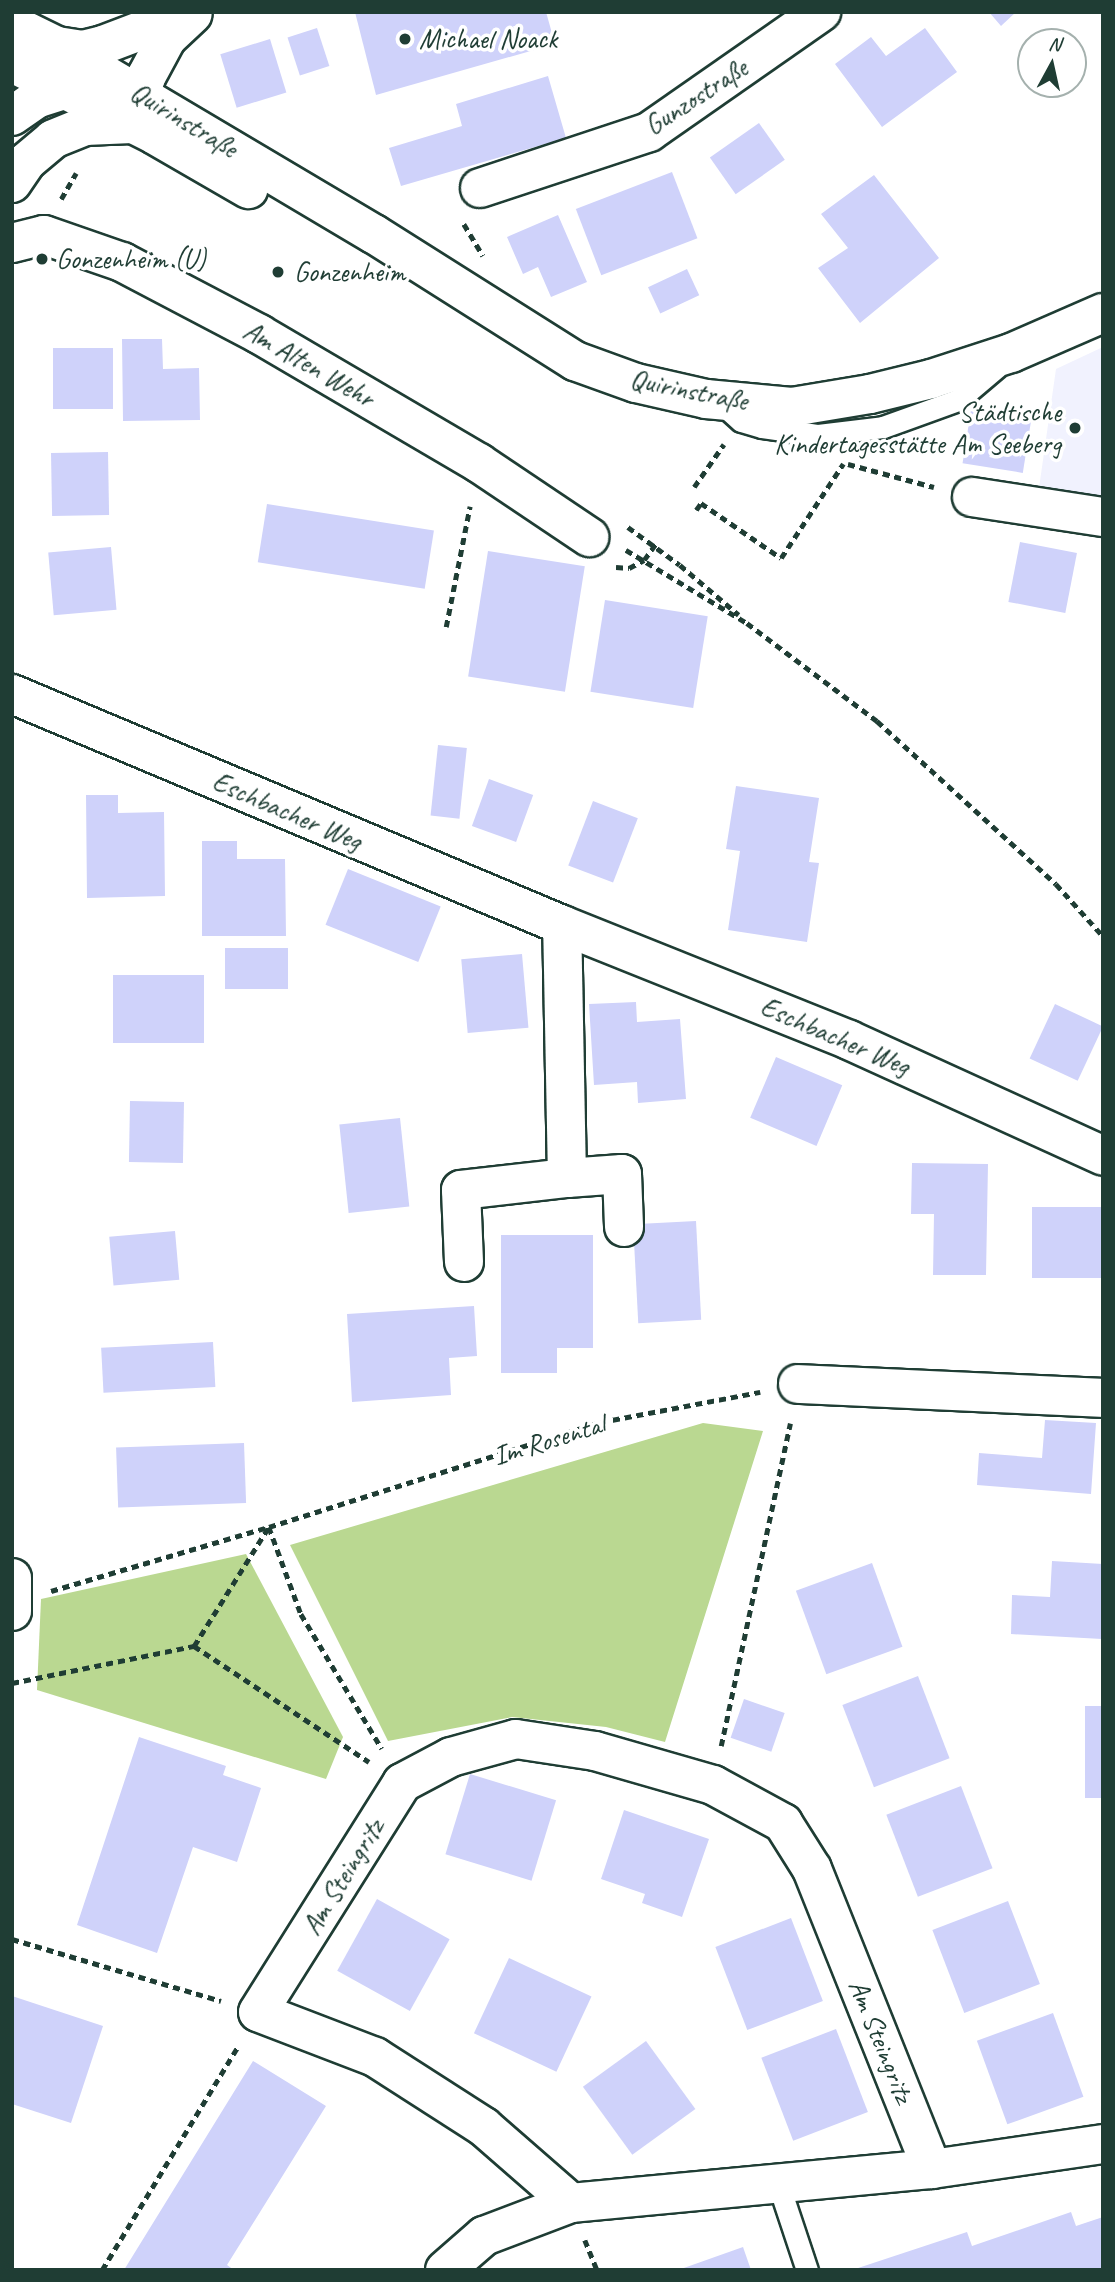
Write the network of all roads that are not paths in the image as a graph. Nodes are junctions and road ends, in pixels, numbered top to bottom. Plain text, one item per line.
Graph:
1 (192, 12) edge
2 (821, 12) edge
3 (12, 24) edge
4 (57, 46) junction
5 (12, 63) edge
6 (63, 90) junction
7 (145, 108) junction
8 (12, 116) edge
9 (12, 183) edge
10 (480, 188) dead end
11 (12, 243) edge
12 (1103, 313) edge
13 (1011, 353) junction
14 (730, 411) junction
15 (972, 496) road end
16 (1103, 517) edge
17 (589, 537) dead end
18 (12, 694) edge
19 (562, 925) junction
20 (1103, 1156) edge
21 (567, 1178) junction
22 (624, 1227) dead end
23 (464, 1262) dead end
24 (798, 1384) road end
25 (1103, 1398) edge
26 (12, 1578) edge
27 (13, 1602) edge
28 (12, 1611) edge
29 (1103, 2144) edge
30 (932, 2169) junction
31 (778, 2183) junction
32 (571, 2203) junction
33 (445, 2270) edge
34 (807, 2270) edge

1 - 4 street
1 - 7 street
2 - 10 street, Gunzostraße
3 - 4 street, Quirinstraße
4 - 7 street, Quirinstraße
5 - 6 street, Quirinstraße
6 - 7 street, Quirinstraße
6 - 8 street
7 - 9 street
7 - 14 street, Quirinstraße
11 - 17 street, Am Alten Wehr
12 - 13 street, Quirinstraße
13 - 14 street, Quirinstraße
13 - 14 lane
15 - 16 street
18 - 19 street, Eschbacher Weg
19 - 20 street, Eschbacher Weg
19 - 21 street
21 - 22 street
21 - 23 street
24 - 25 street
26 - 27 street
27 - 28 street
29 - 30 street
30 - 31 street
30 - 32 street, Am Steingritz
31 - 32 street
31 - 34 lane
32 - 33 street

